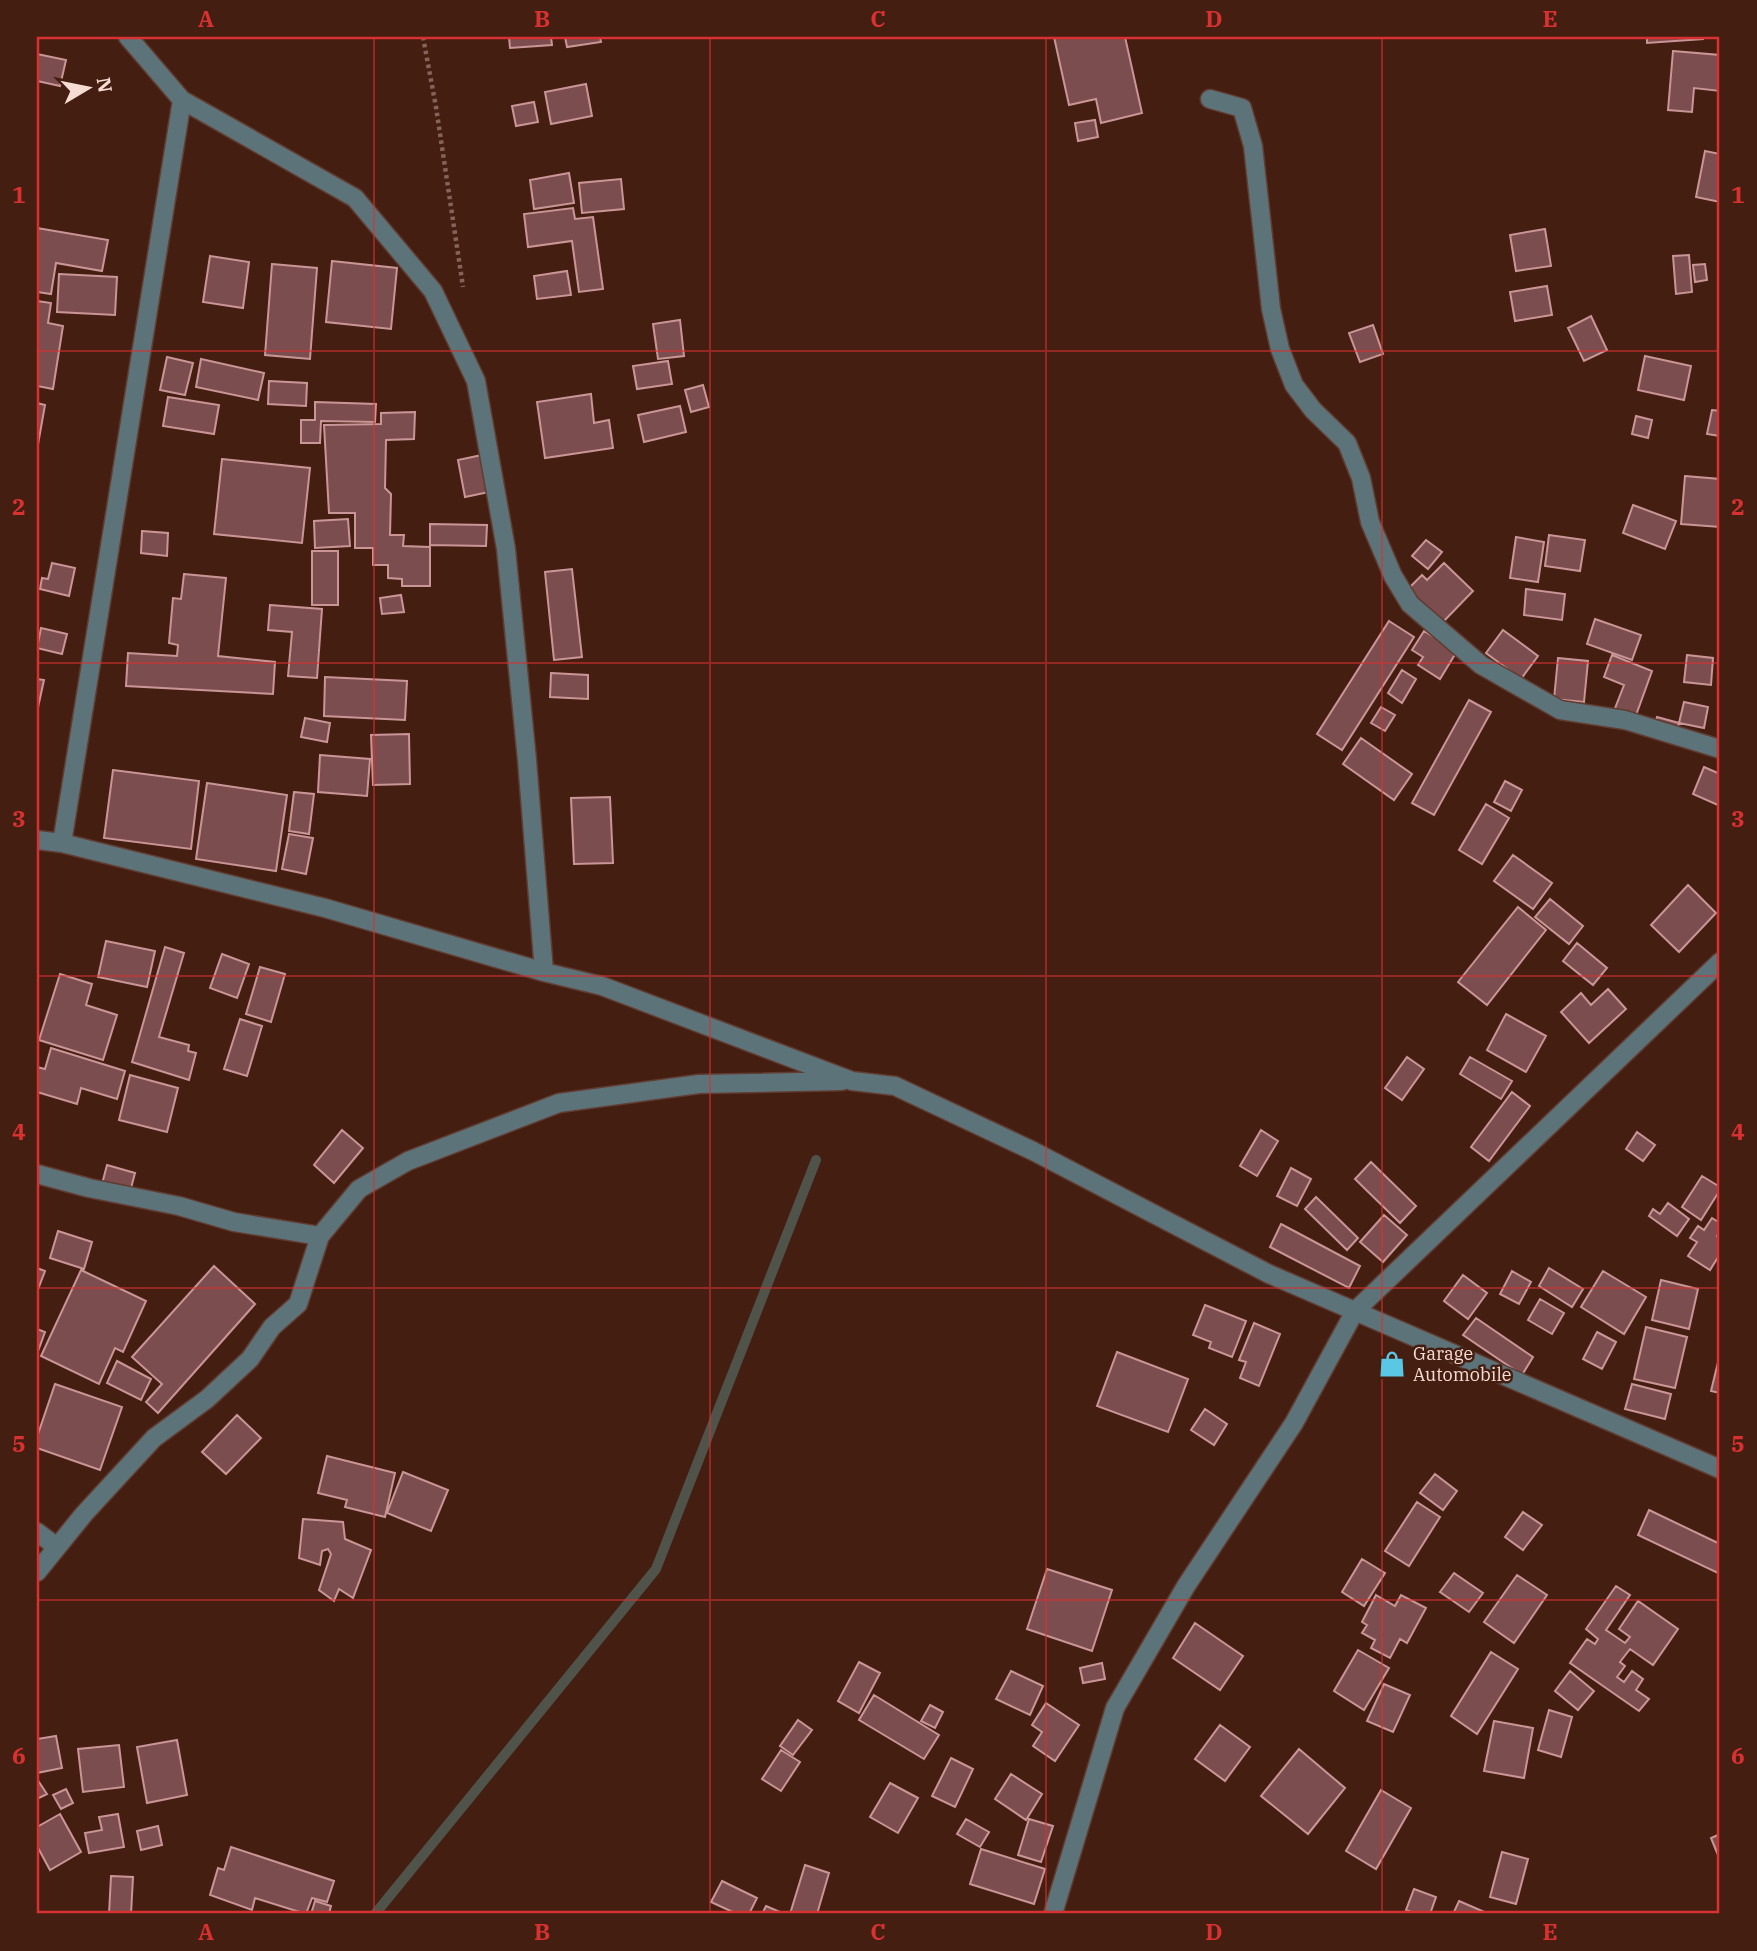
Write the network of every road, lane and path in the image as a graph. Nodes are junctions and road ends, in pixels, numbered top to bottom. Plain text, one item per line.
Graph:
1 (128, 37) edge
2 (423, 37) edge
3 (1210, 99) dead end
4 (182, 100) junction
5 (464, 299) dead end
6 (1720, 749) edge
7 (37, 840) edge
8 (62, 843) junction
9 (1720, 962) edge
10 (544, 972) junction
11 (852, 1081) junction
12 (37, 1174) edge
13 (320, 1237) junction
14 (1355, 1311) junction
15 (1720, 1469) edge
16 (37, 1532) edge
17 (57, 1547) junction
18 (37, 1572) edge
19 (1053, 1914) edge

1 - 4 street
2 - 5 path
3 - 6 street
4 - 8 street
4 - 10 street
7 - 8 street
8 - 10 street
9 - 14 street
10 - 11 street
11 - 13 street
11 - 14 street
12 - 13 street
13 - 17 street
14 - 15 street
14 - 19 street
16 - 17 street
17 - 18 street

